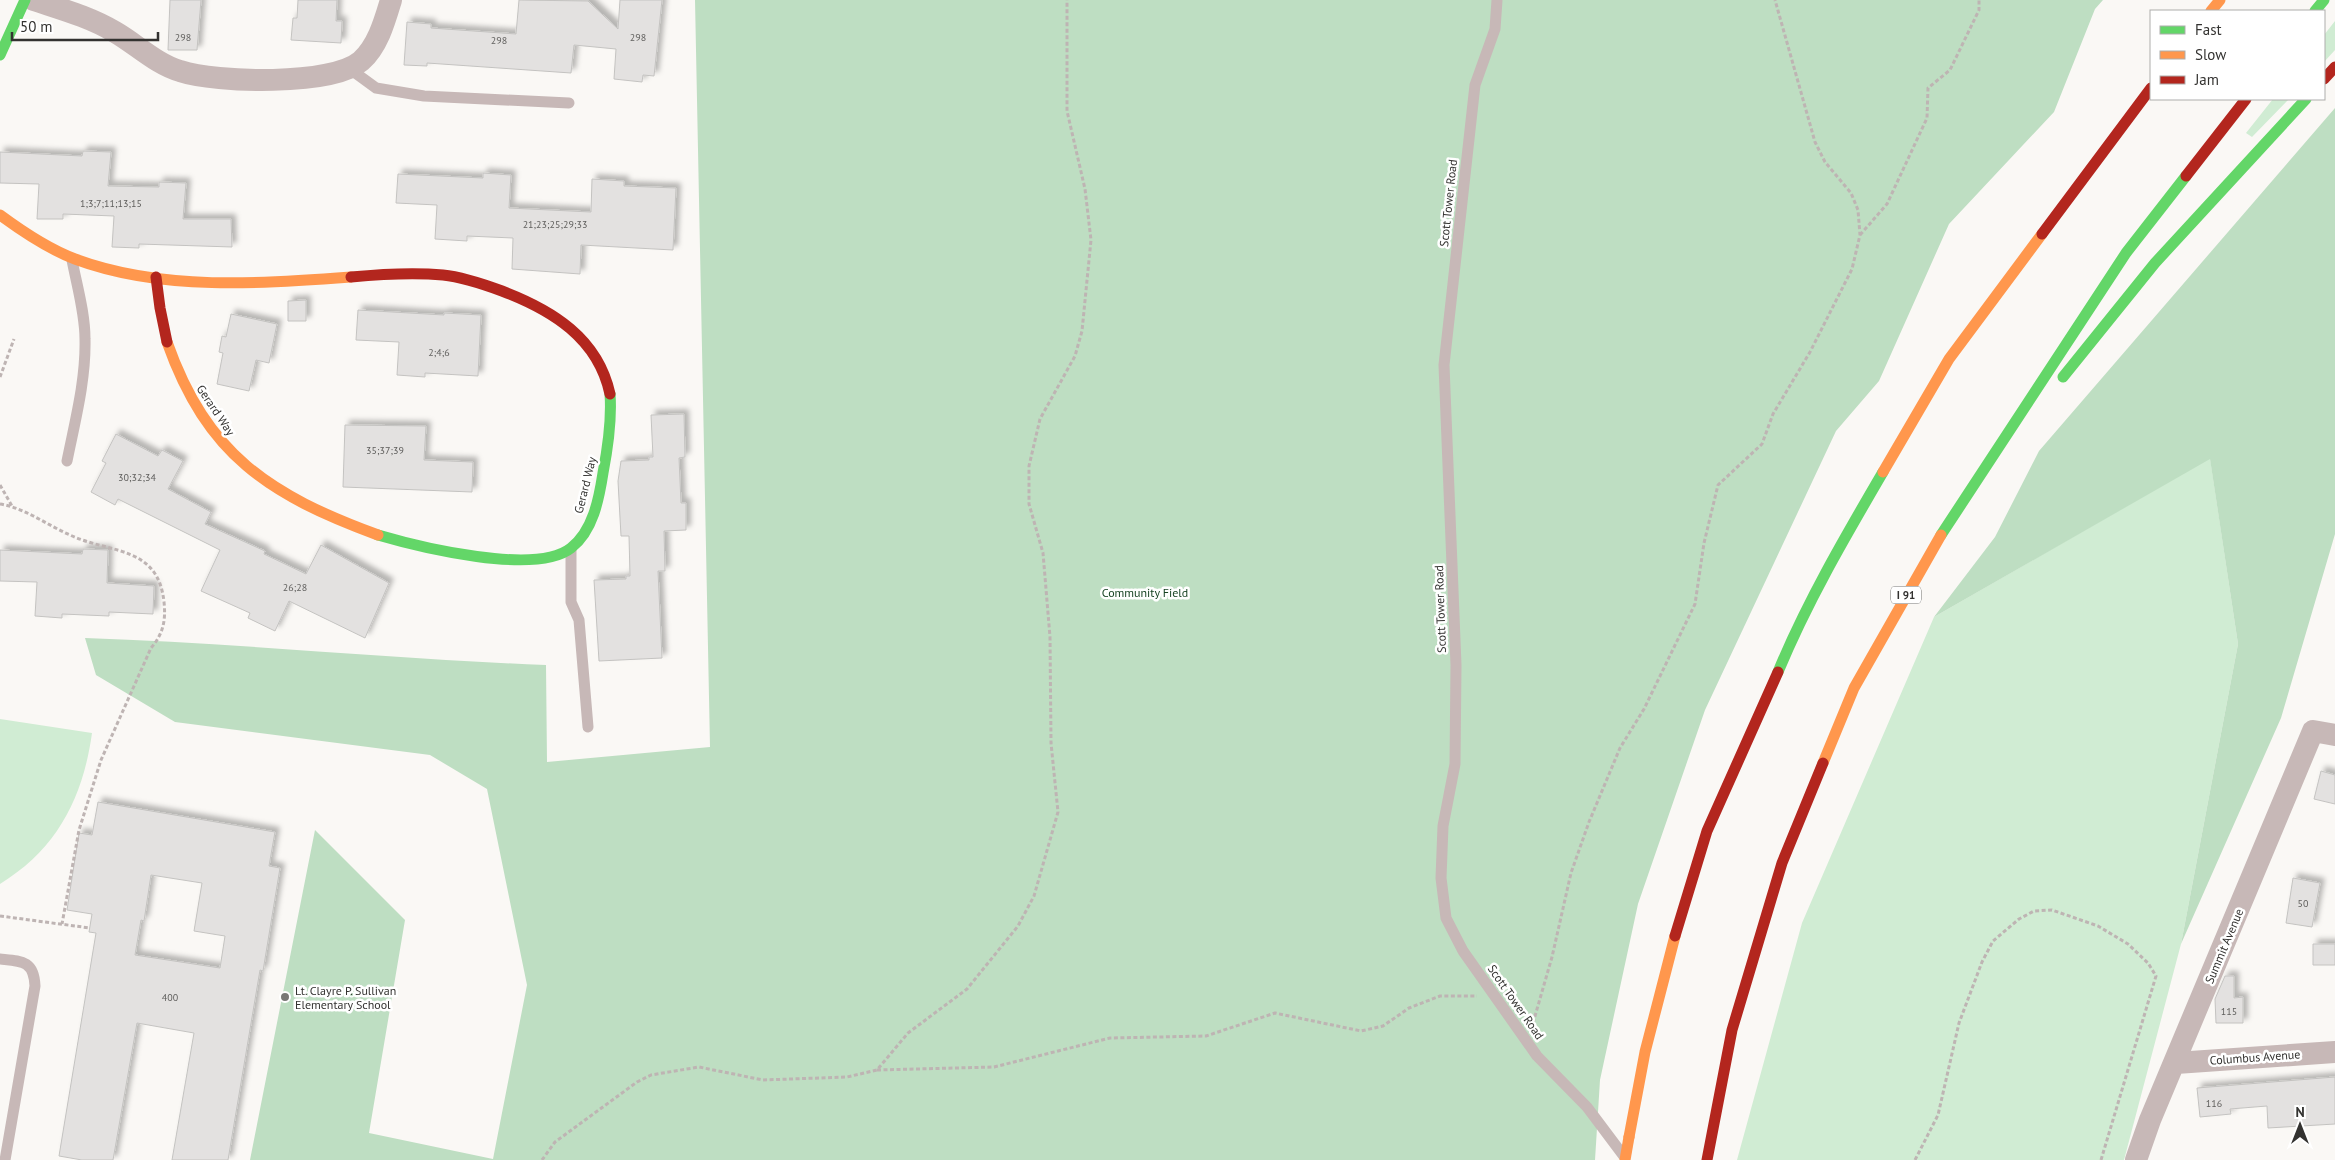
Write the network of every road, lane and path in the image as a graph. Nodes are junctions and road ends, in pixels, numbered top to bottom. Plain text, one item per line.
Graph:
1 (25, 0) edge
2 (34, 0) edge
3 (391, 0) edge
4 (1067, 0) edge
5 (1497, 0) edge
6 (1775, 0) edge
7 (1979, 0) edge
8 (2220, 0) edge
9 (2324, 0) edge
10 (2212, 10) edge
11 (2316, 10) edge
12 (0, 55) edge
13 (2335, 67) edge
14 (350, 69) junction
15 (2325, 78) edge
16 (2150, 89) edge
17 (2245, 100) edge
18 (2305, 100) edge
19 (569, 103) dead end
20 (0, 215) edge
21 (1860, 234) junction
22 (72, 258) junction
23 (156, 277) junction
24 (14, 339) dead end
25 (0, 377) edge
26 (67, 461) dead end
27 (0, 484) edge
28 (1962, 500) junction
29 (0, 504) edge
30 (13, 506) junction
31 (571, 548) junction
32 (588, 727) dead end
33 (2335, 735) edge
34 (0, 916) edge
35 (62, 924) junction
36 (90, 928) dead end
37 (0, 958) edge
38 (1495, 996) junction
39 (1532, 1026) dead end
40 (2335, 1052) edge
41 (2176, 1063) junction
42 (877, 1070) junction
43 (5, 1160) edge
44 (542, 1160) edge
45 (1626, 1160) edge
46 (1707, 1160) edge
47 (1916, 1160) edge
48 (2100, 1160) edge
49 (2136, 1160) edge

1 - 12 main road
2 - 14 street
3 - 14 street
4 - 42 path
5 - 38 lane, Scott Tower Road
6 - 21 path
7 - 21 path
8 - 10 main road
9 - 11 main road
13 - 15 main road
14 - 19 lane
16 - 45 main road, bridge
17 - 28 main road, I 91
18 - 28 main road
20 - 22 main road, Gerard Way
21 - 39 path
22 - 23 main road, Gerard Way
22 - 26 lane
23 - 31 main road, Gerard Way
23 - 31 main road, Gerard Way
24 - 25 path
27 - 30 path
28 - 46 main road, I 91
29 - 30 path
30 - 35 path
31 - 32 lane
33 - 41 street, Summit Avenue
34 - 35 path
35 - 36 path
37 - 43 lane
38 - 42 path
38 - 45 lane, Scott Tower Road
40 - 41 street, Columbus Avenue
41 - 49 street, Summit Avenue
42 - 44 path
47 - 48 path

